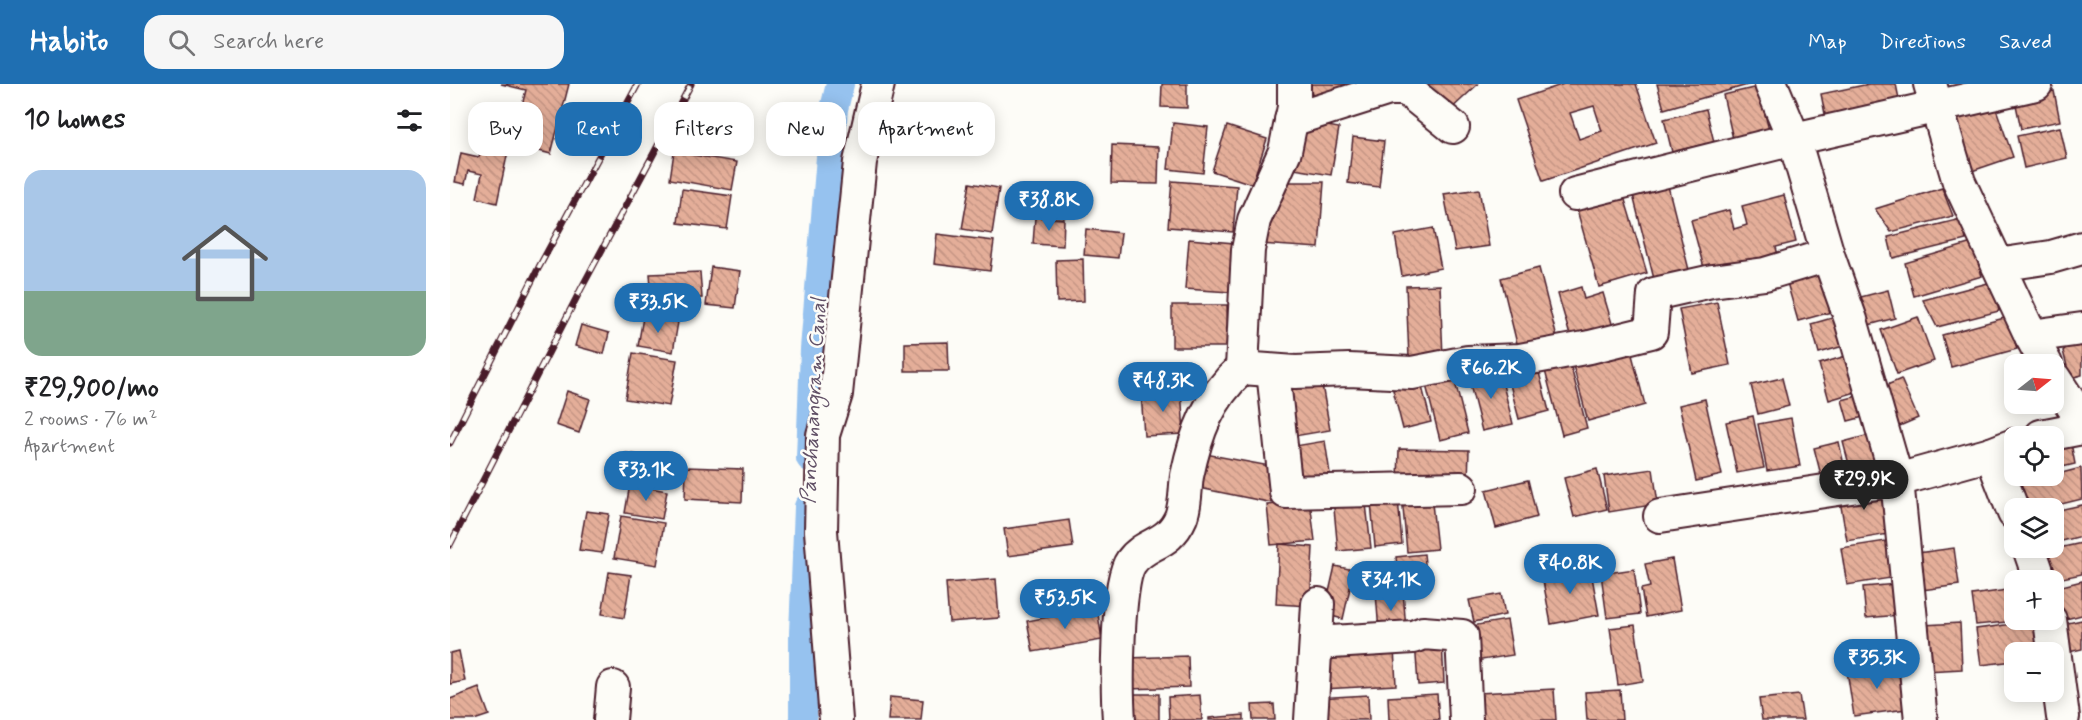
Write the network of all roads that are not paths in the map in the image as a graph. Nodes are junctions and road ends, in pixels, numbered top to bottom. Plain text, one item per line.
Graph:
1 (878, 84) edge
2 (1294, 84) edge
3 (1771, 84) edge
4 (2036, 84) edge
5 (1934, 96) edge
6 (1291, 120) junction
7 (1453, 127) dead end
8 (1794, 138) junction
9 (1575, 194) dead end
10 (2082, 248) edge
11 (1828, 255) junction
12 (1998, 265) junction
13 (2082, 329) edge
14 (2031, 336) junction
15 (2041, 354) edge
16 (1242, 368) junction
17 (1273, 371) junction
18 (2064, 393) edge
19 (2082, 420) edge
20 (2082, 428) edge
21 (2064, 432) edge
22 (2003, 449) edge
23 (1897, 480) junction
24 (1461, 488) dead end
25 (2011, 498) edge
26 (1660, 516) dead end
27 (1318, 604) dead end
28 (2051, 630) edge
29 (1316, 643) junction
30 (613, 687) dead end
31 (2063, 717) edge
32 (610, 720) edge
33 (836, 720) edge
34 (1119, 720) edge
35 (1311, 720) edge
36 (1466, 720) edge
37 (1921, 720) edge

1 - 33 street
2 - 6 street
3 - 8 street
4 - 5 street
5 - 8 street
5 - 12 street
6 - 7 street
6 - 16 street
8 - 9 street
8 - 11 street
10 - 12 street
11 - 17 street
11 - 23 street
12 - 14 street
13 - 14 street
14 - 15 street
16 - 17 street
16 - 34 street
17 - 24 street
18 - 19 street
20 - 21 street
22 - 23 street
22 - 25 street
23 - 26 street
23 - 37 street
27 - 29 street
28 - 31 street
29 - 35 street
29 - 36 street
30 - 32 street

